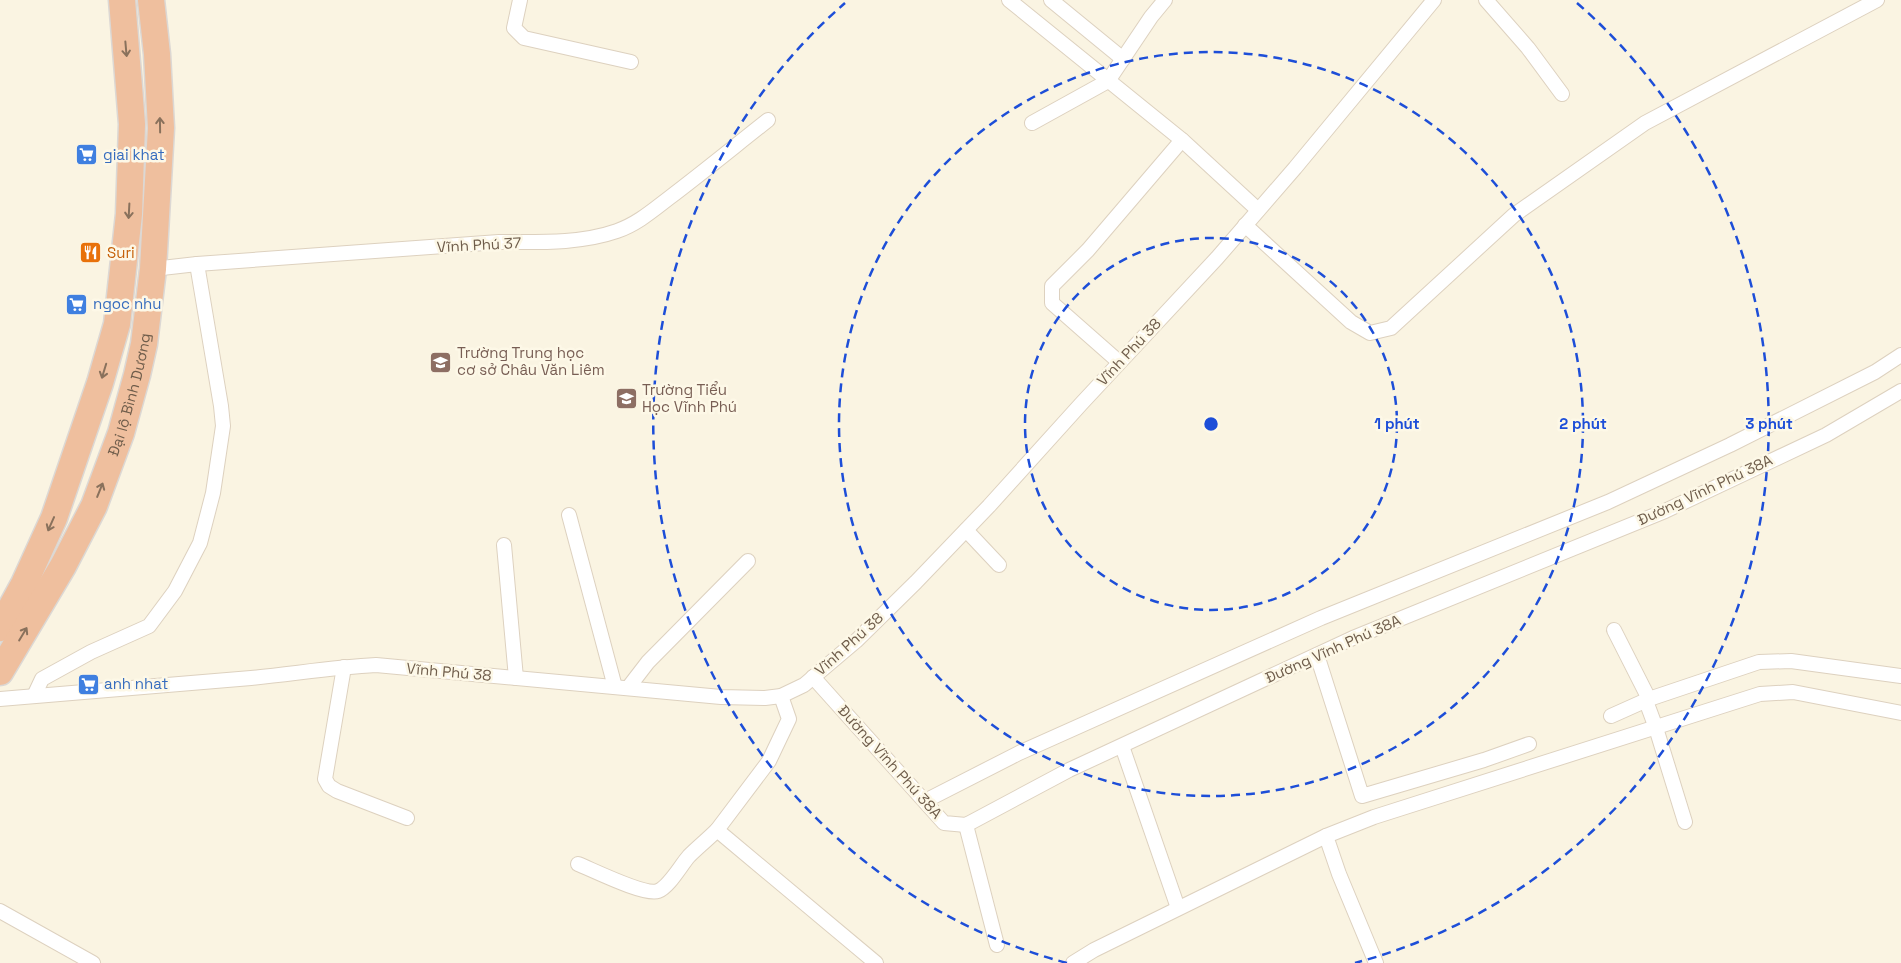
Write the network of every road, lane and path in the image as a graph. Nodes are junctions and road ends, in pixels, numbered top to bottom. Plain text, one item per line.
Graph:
1 (122, 0) edge
2 (151, 0) edge
3 (520, 0) edge
4 (1009, 0) edge
5 (1051, 0) edge
6 (1165, 0) edge
7 (1434, 0) edge
8 (1486, 0) edge
9 (1877, 0) edge
10 (1123, 59) junction
11 (631, 62) dead end
12 (1108, 81) junction
13 (1562, 94) dead end
14 (768, 120) dead end
15 (1032, 123) dead end
16 (1182, 140) junction
17 (1258, 210) junction
18 (1246, 225) junction
19 (197, 264) junction
20 (153, 269) junction
21 (124, 272) junction
22 (113, 342) junction
23 (144, 344) junction
24 (1901, 355) edge
25 (1119, 362) junction
26 (1901, 391) edge
27 (569, 515) dead end
28 (966, 530) junction
29 (504, 545) dead end
30 (748, 562) dead end
31 (999, 565) dead end
32 (0, 628) edge
33 (1614, 630) dead end
34 (1317, 655) junction
35 (344, 667) junction
36 (0, 672) edge
37 (1901, 676) edge
38 (813, 677) junction
39 (516, 678) junction
40 (622, 688) junction
41 (34, 696) junction
42 (781, 696) junction
43 (0, 699) edge
44 (1648, 702) junction
45 (1901, 713) edge
46 (1611, 716) dead end
47 (1655, 725) junction
48 (1529, 744) dead end
49 (1122, 746) junction
50 (926, 801) junction
51 (407, 818) dead end
52 (1685, 822) dead end
53 (966, 825) junction
54 (717, 830) junction
55 (1326, 836) junction
56 (578, 864) dead end
57 (1178, 908) junction
58 (0, 910) edge
59 (997, 945) dead end
60 (93, 963) edge
61 (876, 963) edge
62 (1073, 963) edge
63 (1376, 963) edge

1 -> 21 highway, Đại lộ Bình Dương
20 -> 2 highway, Đại lộ Bình Dương
3 - 11 street
4 - 12 street
5 - 10 street
6 - 10 street
7 - 17 street, Vĩnh Phú 38
8 - 13 street
9 - 18 street
10 - 12 street
12 - 15 street
12 - 16 street
14 - 19 street, Vĩnh Phú 37
16 - 17 street
16 - 25 street
17 - 18 street, Vĩnh Phú 38
18 - 25 street, Vĩnh Phú 38
19 - 20 street, Vĩnh Phú 37
19 - 41 street
20 - 21 highway
20 - 23 highway, Đại lộ Bình Dương
21 - 22 highway, Đại lộ Bình Dương
22 - 23 highway
22 -> 32 highway, Đại lộ Bình Dương
36 -> 23 highway, Đại lộ Bình Dương
24 - 50 street
25 - 28 street, Vĩnh Phú 38
26 - 34 street, Đường Vĩnh Phú 38A
27 - 40 street
28 - 31 street
28 - 38 street, Vĩnh Phú 38
29 - 39 street
30 - 40 street
33 - 44 street
34 - 48 street
34 - 49 street, Đường Vĩnh Phú 38A
35 - 39 street, Vĩnh Phú 38
35 - 41 street, Vĩnh Phú 38
35 - 51 street
37 - 44 street
38 - 42 street, Vĩnh Phú 38
38 - 50 street, Đường Vĩnh Phú 38A
39 - 40 street, Vĩnh Phú 38
40 - 42 street, Vĩnh Phú 38
41 - 43 street, Vĩnh Phú 38
42 - 54 street
44 - 46 street
44 - 47 street
45 - 47 street
47 - 52 street
47 - 55 street
49 - 53 street, Đường Vĩnh Phú 38A
49 - 57 street
50 - 53 street, Đường Vĩnh Phú 38A
53 - 59 street
54 - 56 street
54 - 61 street
55 - 57 street
55 - 63 street
57 - 62 street
58 - 60 street

